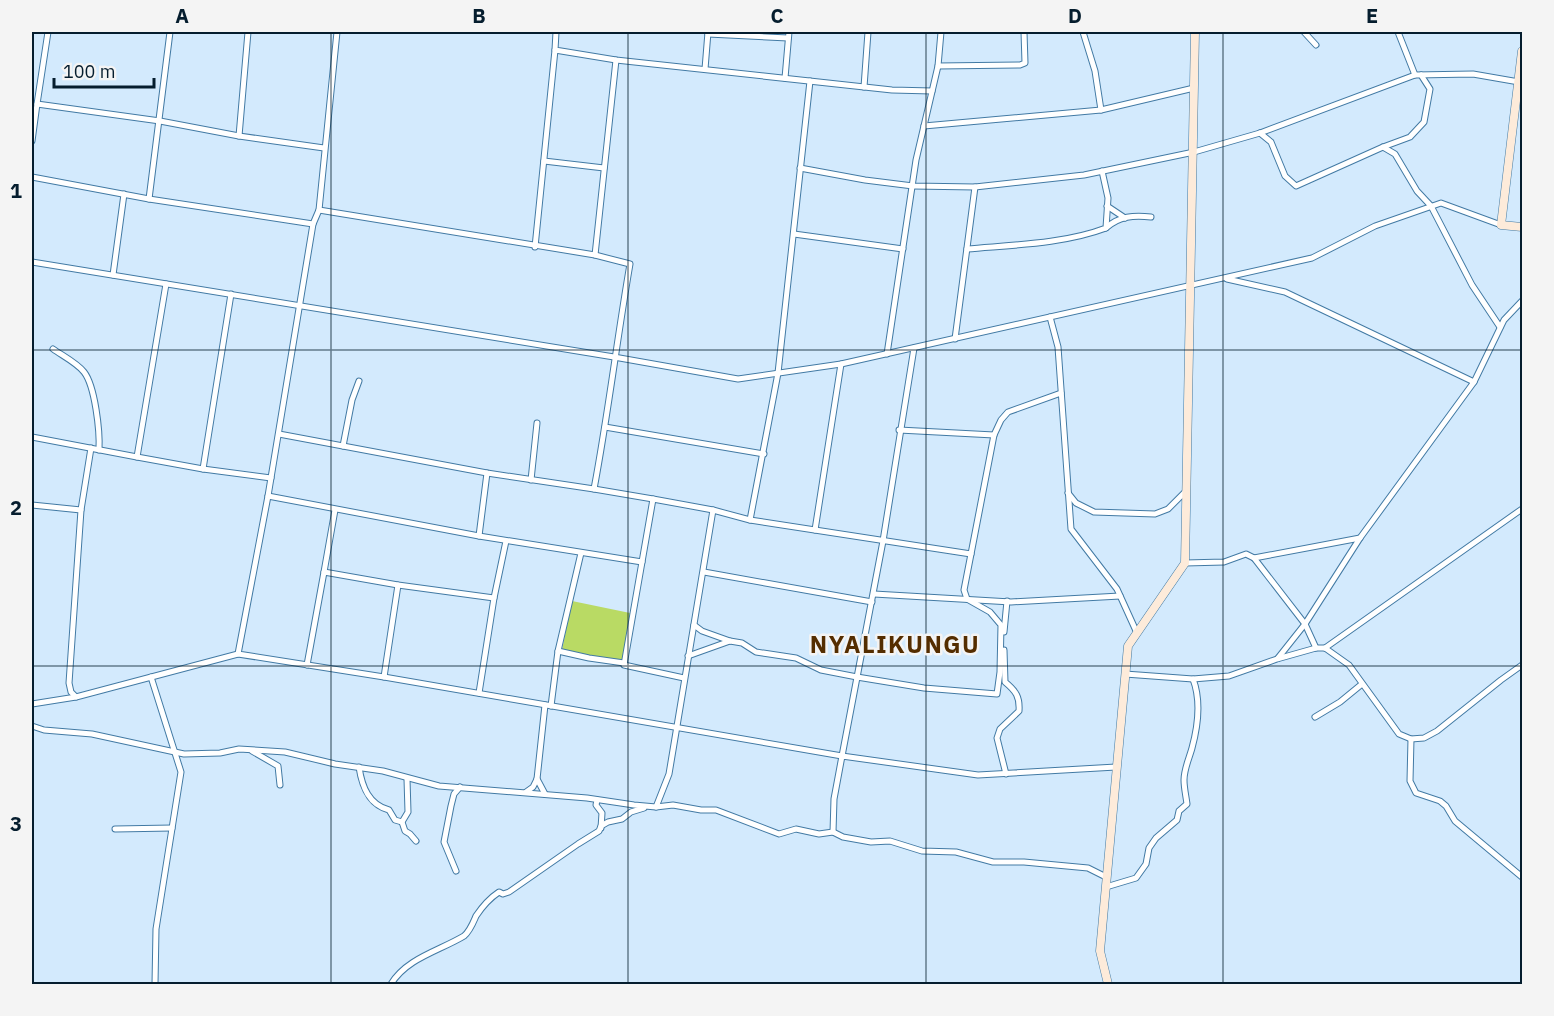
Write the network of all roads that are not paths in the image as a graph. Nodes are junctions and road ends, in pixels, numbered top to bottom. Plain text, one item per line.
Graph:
1 (48, 32) edge
2 (170, 32) edge
3 (248, 32) edge
4 (337, 32) edge
5 (556, 32) edge
6 (708, 32) edge
7 (789, 32) edge
8 (868, 32) edge
9 (941, 32) edge
10 (1024, 32) edge
11 (1083, 32) edge
12 (1195, 32) edge
13 (1304, 32) edge
14 (1398, 32) edge
15 (788, 39) junction
16 (1316, 45) dead end
17 (555, 50) junction
18 (1522, 51) edge
19 (616, 60) junction
20 (938, 66) junction
21 (705, 69) junction
22 (1418, 75) junction
23 (785, 78) junction
24 (810, 81) junction
25 (1519, 82) junction
26 (864, 87) junction
27 (1194, 88) junction
28 (932, 91) junction
29 (37, 104) junction
30 (1101, 110) junction
31 (160, 121) junction
32 (924, 126) junction
33 (1260, 133) junction
34 (239, 136) junction
35 (32, 141) edge
36 (1383, 147) junction
37 (324, 148) junction
38 (1194, 152) junction
39 (544, 161) junction
40 (604, 168) junction
41 (800, 168) junction
42 (1102, 171) junction
43 (32, 177) edge
44 (913, 186) junction
45 (975, 187) junction
46 (124, 194) junction
47 (149, 199) junction
48 (1107, 206) junction
49 (1431, 206) junction
50 (319, 210) junction
51 (1151, 217) dead end
52 (1125, 218) junction
53 (313, 224) junction
54 (1501, 225) junction
55 (1522, 227) edge
56 (1106, 228) junction
57 (794, 234) junction
58 (535, 247) junction
59 (903, 249) junction
60 (967, 249) junction
61 (595, 255) junction
62 (32, 262) edge
63 (113, 275) junction
64 (1224, 278) junction
65 (166, 284) junction
66 (1189, 286) junction
67 (231, 294) junction
68 (1522, 301) edge
69 (301, 305) junction
70 (1050, 317) junction
71 (1500, 327) junction
72 (955, 339) junction
73 (914, 348) junction
74 (53, 349) dead end
75 (887, 354) junction
76 (614, 357) junction
77 (841, 364) junction
78 (778, 373) junction
79 (359, 381) dead end
80 (1474, 382) junction
81 (1060, 393) junction
82 (537, 423) dead end
83 (605, 427) junction
84 (899, 430) junction
85 (279, 434) junction
86 (994, 435) junction
87 (32, 437) edge
88 (343, 446) junction
89 (91, 448) junction
90 (99, 450) junction
91 (764, 454) junction
92 (137, 458) junction
93 (203, 469) junction
94 (487, 473) junction
95 (271, 478) junction
96 (531, 480) junction
97 (594, 489) junction
98 (1186, 491) junction
99 (1068, 493) junction
100 (268, 496) junction
101 (654, 499) junction
102 (32, 505) edge
103 (1522, 509) edge
104 (81, 510) junction
105 (335, 510) junction
106 (713, 510) junction
107 (750, 520) junction
108 (815, 530) junction
109 (479, 536) junction
110 (1360, 538) junction
111 (506, 541) junction
112 (883, 541) junction
113 (581, 553) junction
114 (971, 554) junction
115 (1254, 558) junction
116 (642, 562) junction
117 (1185, 563) junction
118 (324, 572) junction
119 (704, 572) junction
120 (398, 585) junction
121 (874, 594) junction
122 (1120, 596) junction
123 (494, 597) junction
124 (968, 599) junction
125 (1008, 601) junction
126 (872, 602) junction
127 (1305, 624) junction
128 (694, 625) junction
129 (1137, 633) junction
130 (730, 641) junction
131 (1316, 648) junction
132 (1325, 648) junction
133 (558, 651) junction
134 (238, 654) junction
135 (688, 656) junction
136 (1277, 659) junction
137 (624, 663) junction
138 (307, 665) junction
139 (1522, 665) edge
140 (1125, 674) junction
141 (151, 677) junction
142 (384, 677) junction
143 (857, 677) junction
144 (684, 678) junction
145 (1193, 679) junction
146 (1362, 684) junction
147 (479, 693) junction
148 (76, 697) junction
149 (32, 704) edge
150 (548, 705) junction
151 (1315, 717) dead end
152 (32, 726) edge
153 (676, 728) junction
154 (1411, 739) junction
155 (251, 750) junction
156 (174, 752) junction
157 (842, 756) junction
158 (359, 767) junction
159 (1116, 767) junction
160 (1006, 774) junction
161 (407, 778) junction
162 (537, 779) junction
163 (280, 785) dead end
164 (460, 787) junction
165 (526, 792) junction
166 (545, 794) junction
167 (597, 800) junction
168 (648, 806) junction
169 (656, 807) junction
170 (402, 822) junction
171 (172, 828) junction
172 (600, 828) junction
173 (115, 829) dead end
174 (833, 832) junction
175 (416, 841) dead end
176 (456, 871) dead end
177 (1106, 877) junction
178 (1522, 877) edge
179 (1105, 887) junction
180 (155, 982) edge
181 (148, 984) edge
182 (391, 984) edge
183 (1108, 984) edge

1 - 29 street
2 - 31 street
3 - 34 street
4 - 37 street
5 - 17 street
6 - 15 street
6 - 21 street
7 - 15 street
8 - 26 street
9 - 20 street
10 - 20 street
11 - 30 street
12 - 27 street
13 - 16 street
14 - 22 street
15 - 23 street
17 - 19 street
17 - 39 street
18 - 25 street
19 - 21 street
19 - 40 street
20 - 28 street
21 - 23 street
22 - 25 street
22 - 33 street
22 - 36 street
23 - 24 street
24 - 26 street
24 - 41 street
25 - 54 street
26 - 28 street
27 - 30 street
27 - 38 street
28 - 32 street
29 - 31 street
29 - 35 street
30 - 32 street
31 - 34 street
31 - 47 street
32 - 44 street
33 - 36 street
33 - 38 street
34 - 37 street
36 - 49 street
37 - 50 street
38 - 42 street
38 - 66 street
39 - 40 street
39 - 58 street
40 - 61 street
41 - 44 street
41 - 57 street
42 - 45 street
42 - 48 street
43 - 46 street
44 - 45 street
44 - 59 street
45 - 60 street
46 - 47 street
46 - 63 street
47 - 53 street
48 - 52 street
48 - 56 street
49 - 54 street
49 - 64 street
49 - 71 street
50 - 53 street
50 - 58 street
51 - 52 street
52 - 56 street
53 - 69 street
54 - 55 street
56 - 60 street
57 - 59 street
57 - 78 street
58 - 61 street
59 - 75 street
60 - 72 street
61 - 76 street
62 - 63 street
63 - 65 street
64 - 66 street
64 - 80 street
65 - 67 street
65 - 92 street
66 - 70 street
66 - 98 street
67 - 69 street
67 - 93 street
68 - 71 street
69 - 76 street
69 - 85 street
70 - 72 street
70 - 81 street
71 - 80 street
72 - 73 street
73 - 75 street
73 - 84 street
74 - 90 street
75 - 77 street
76 - 78 street
76 - 83 street
77 - 78 street
77 - 108 street
78 - 91 street
79 - 88 street
80 - 110 street
81 - 86 street
81 - 99 street
82 - 96 street
83 - 91 street
83 - 97 street
84 - 86 street
84 - 112 street
85 - 88 street
85 - 95 street
86 - 114 street
87 - 89 street
88 - 94 street
89 - 90 street
89 - 104 street
90 - 92 street
91 - 107 street
92 - 93 street
93 - 95 street
94 - 96 street
94 - 109 street
95 - 100 street
96 - 97 street
97 - 101 street
98 - 99 street
98 - 117 street
99 - 122 street
100 - 105 street
100 - 134 street
101 - 106 street
101 - 116 street
102 - 104 street
103 - 132 street
104 - 148 street
105 - 109 street
105 - 118 street
106 - 107 street
106 - 119 street
107 - 108 street
108 - 112 street
109 - 111 street
110 - 115 street
110 - 127 street
111 - 113 street
111 - 123 street
112 - 114 street
112 - 121 street
113 - 116 street
113 - 133 street
114 - 124 street
115 - 117 street
115 - 127 street
116 - 137 street
117 - 129 street
118 - 120 street
118 - 138 street
119 - 126 street
119 - 128 street
120 - 123 street
120 - 142 street
121 - 124 street
121 - 126 street
122 - 125 street
122 - 129 street
123 - 147 street
124 - 125 street
124 - 143 street
125 - 160 street
126 - 143 street
127 - 131 street
127 - 136 street
128 - 130 street
128 - 135 street
129 - 140 street
130 - 135 street
130 - 143 street
131 - 132 street
131 - 136 street
132 - 146 street
133 - 137 street
133 - 150 street
134 - 138 street
134 - 141 street
135 - 144 street
136 - 145 street
137 - 144 street
138 - 142 street
139 - 154 street
140 - 145 street
140 - 159 street
141 - 148 street
141 - 156 street
142 - 147 street
143 - 157 street
144 - 153 street
145 - 179 street
146 - 151 street
146 - 154 street
147 - 150 street
148 - 149 street
150 - 153 street
150 - 162 street
152 - 156 street
153 - 157 street
153 - 169 street
154 - 178 street
155 - 156 street
155 - 158 street
155 - 163 street
156 - 171 street
157 - 160 street
157 - 174 street
158 - 161 street
158 - 170 street
159 - 160 street
159 - 177 street
161 - 164 street
161 - 170 street
162 - 165 street
162 - 166 street
164 - 165 street
164 - 176 street
165 - 166 street
166 - 167 street
167 - 168 street
167 - 172 street
168 - 169 street
168 - 172 street
169 - 174 street
170 - 175 street
171 - 173 street
171 - 180 street
172 - 182 street
174 - 177 street
177 - 179 street
179 - 183 street
180 - 181 street

